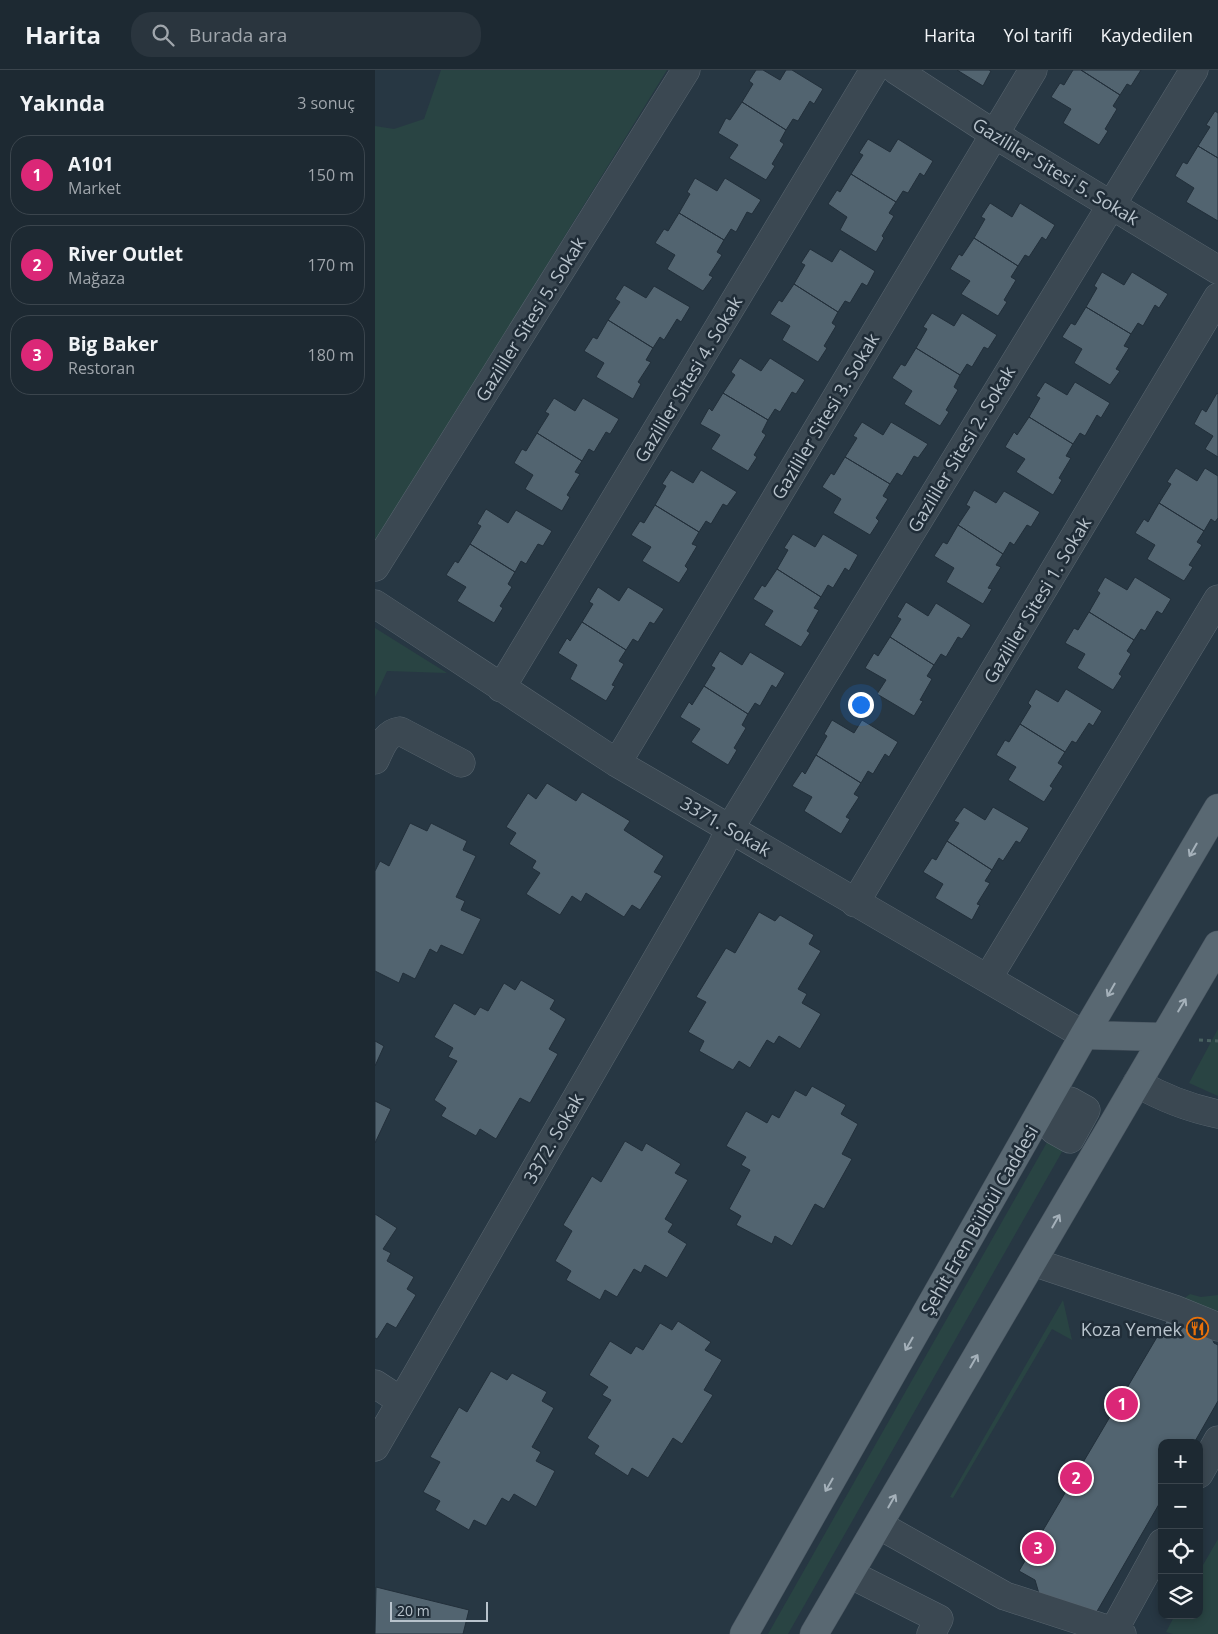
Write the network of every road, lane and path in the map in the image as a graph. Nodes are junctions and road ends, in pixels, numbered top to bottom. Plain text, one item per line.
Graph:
1 (686, 70) edge
2 (874, 70) edge
3 (897, 70) edge
4 (1033, 70) edge
5 (1194, 70) edge
6 (994, 134) junction
7 (1110, 204) junction
8 (1218, 270) edge
9 (1218, 297) edge
10 (375, 567) edge
11 (1218, 599) edge
12 (375, 604) edge
13 (501, 688) junction
14 (375, 760) edge
15 (461, 763) dead end
16 (617, 763) junction
17 (1218, 808) edge
18 (730, 828) junction
19 (855, 903) junction
20 (1215, 954) edge
21 (988, 978) junction
22 (1084, 1035) junction
23 (1163, 1037) junction
24 (1212, 1041) dead end
25 (1218, 1041) edge
26 (1137, 1083) junction
27 (1218, 1114) edge
28 (1033, 1262) junction
29 (1218, 1327) edge
30 (375, 1384) edge
31 (401, 1401) junction
32 (1218, 1440) edge
33 (375, 1447) edge
34 (1203, 1467) edge
35 (879, 1525) junction
36 (1158, 1551) edge
37 (850, 1574) junction
38 (1118, 1633) edge
39 (744, 1634) edge
40 (814, 1634) edge
41 (931, 1634) edge

1 - 10 street, Gazililer Sitesi 5. Sokak
2 - 13 street, Gazililer Sitesi 4. Sokak
3 - 6 street, Gazililer Sitesi 5. Sokak
4 - 6 street, Gazililer Sitesi 3. Sokak
5 - 7 street, Gazililer Sitesi 2. Sokak
6 - 7 street, Gazililer Sitesi 5. Sokak
6 - 16 street, Gazililer Sitesi 3. Sokak
7 - 8 street, Gazililer Sitesi 5. Sokak
7 - 18 street, Gazililer Sitesi 2. Sokak
9 - 19 street, Gazililer Sitesi 1. Sokak
11 - 21 street
12 - 13 street, 3371. Sokak
13 - 16 street, 3371. Sokak
14 - 15 street
16 - 18 street, 3371. Sokak
17 -> 22 main road, Şehit Eren Bülbül Caddesi
18 - 19 street, 3371. Sokak
18 - 31 street, 3372. Sokak
19 - 21 street, 3371. Sokak
23 -> 20 main road
21 - 22 street, 3371. Sokak
22 - 23 main road
22 -> 39 main road, Şehit Eren Bülbül Caddesi
23 - 26 main road
24 - 25 path
26 - 27 street
28 -> 26 main road
28 - 29 street
35 -> 28 main road
30 - 31 street
31 - 33 street, 3372. Sokak
32 - 34 street
35 - 37 main road
35 - 38 street
36 - 38 street
37 - 40 main road
37 - 41 street

